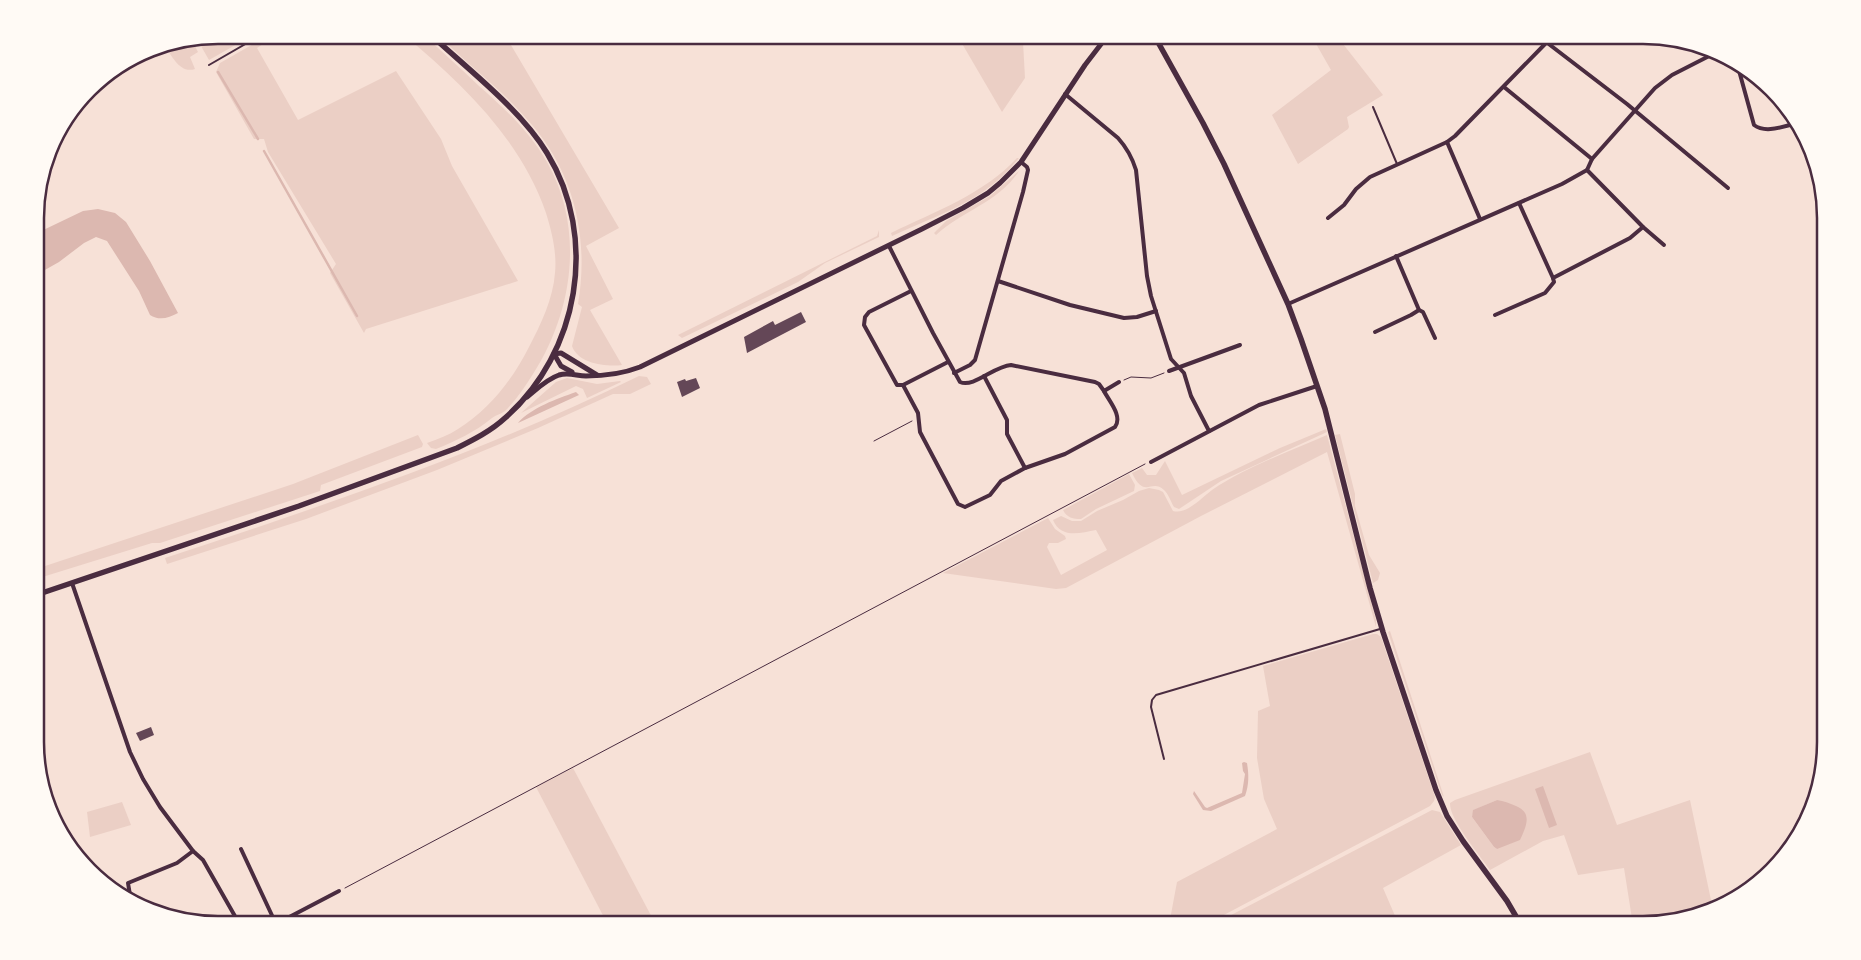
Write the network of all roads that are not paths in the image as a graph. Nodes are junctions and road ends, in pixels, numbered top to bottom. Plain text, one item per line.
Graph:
1 (245, 44) edge
2 (441, 44) edge
3 (1100, 44) edge
4 (1159, 44) edge
5 (1544, 44) edge
6 (1549, 44) edge
7 (1707, 57) edge
8 (209, 65) dead end
9 (1740, 73) edge
10 (1504, 87) junction
11 (1065, 94) junction
12 (1373, 107) dead end
13 (1635, 111) junction
14 (1790, 125) edge
15 (1447, 142) junction
16 (1592, 159) junction
17 (1021, 162) junction
18 (1397, 164) junction
19 (1587, 170) junction
20 (1728, 188) dead end
21 (1519, 203) junction
22 (1328, 218) dead end
23 (1480, 219) junction
24 (1643, 228) junction
25 (1664, 245) dead end
26 (888, 246) junction
27 (1396, 256) junction
28 (1553, 278) junction
29 (998, 281) junction
30 (911, 291) junction
31 (1288, 304) junction
32 (1419, 310) junction
33 (1156, 311) junction
34 (1495, 316) dead end
35 (1375, 332) dead end
36 (1435, 338) dead end
37 (1240, 345) dead end
38 (554, 354) junction
39 (948, 362) junction
40 (1180, 367) junction
41 (1169, 371) road end
42 (954, 373) junction
43 (577, 374) junction
44 (598, 375) junction
45 (984, 376) junction
46 (1119, 382) road end
47 (903, 385) junction
48 (1317, 386) junction
49 (1104, 391) junction
50 (519, 404) junction
51 (1209, 431) junction
52 (1151, 462) road end
53 (1025, 468) junction
54 (72, 583) junction
55 (44, 592) edge
56 (1382, 628) junction
57 (1164, 759) dead end
58 (241, 850) dead end
59 (194, 851) junction
60 (339, 890) road end
61 (129, 892) edge
62 (235, 916) edge
63 (271, 916) edge
64 (291, 916) edge
65 (1516, 916) edge

1 - 8 lane
2 - 38 main road
3 - 11 street
4 - 31 main road
5 - 10 street
6 - 13 street
7 - 13 street
9 - 14 street
10 - 15 street
10 - 16 street
11 - 17 street
11 - 33 street
12 - 18 lane
13 - 16 street
13 - 20 street
15 - 18 street
15 - 23 street
16 - 19 street
17 - 26 street
17 - 29 street
18 - 22 street
19 - 21 street
19 - 24 street
21 - 23 street
21 - 28 street
23 - 27 street
24 - 25 street
24 - 28 street
26 - 30 street
26 - 44 street
27 - 31 street
27 - 32 street
28 - 34 street
29 - 33 street
29 - 42 street
30 - 39 street
30 - 47 street
31 - 48 main road
32 - 35 street
32 - 36 street
33 - 40 street
37 - 40 street
38 - 43 street
38 - 44 street
38 - 50 main road
39 - 42 street
39 - 47 street
40 - 41 street
40 - 51 street
42 - 45 street
43 - 44 street
43 - 50 street
45 - 49 street
45 - 53 street
46 - 49 street
47 - 53 street
48 - 51 street
48 - 56 main road
49 - 53 street
50 - 54 main road
51 - 52 street
54 - 55 main road
54 - 59 street
56 - 57 lane
56 - 65 main road
58 - 63 street
59 - 61 street
59 - 62 street
60 - 64 street

